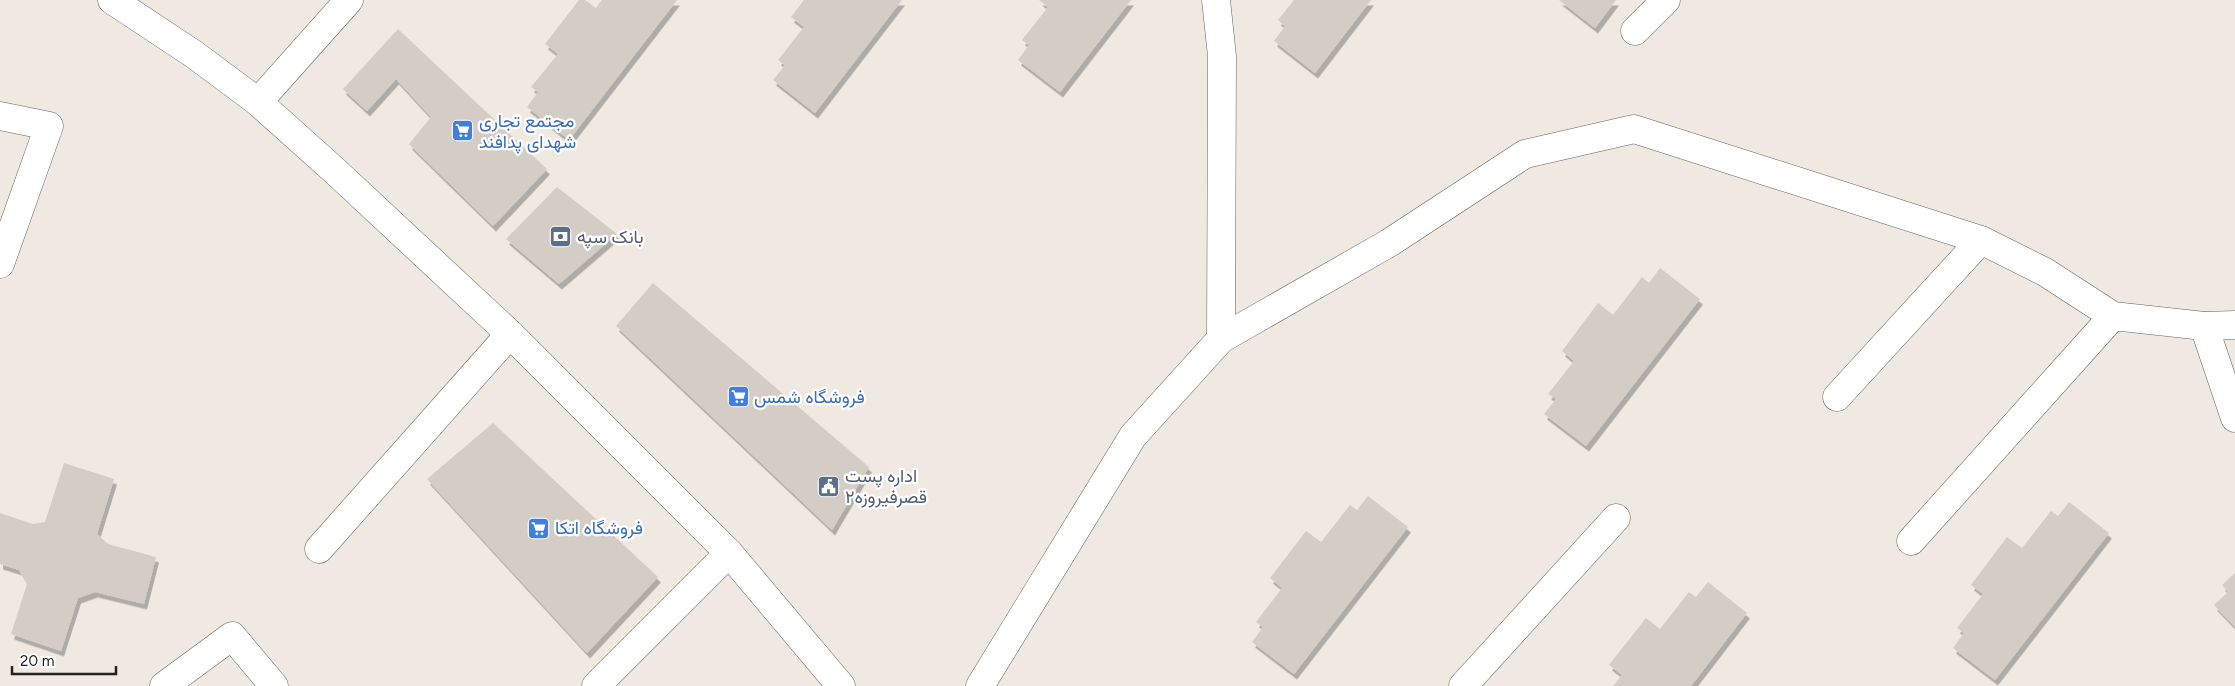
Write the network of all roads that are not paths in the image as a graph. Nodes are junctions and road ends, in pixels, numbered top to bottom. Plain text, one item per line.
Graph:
1 (112, 0) edge
2 (349, 0) edge
3 (1216, 0) edge
4 (1666, 0) edge
5 (1634, 31) dead end
6 (258, 102) junction
7 (0, 116) edge
8 (1981, 240) junction
9 (0, 264) edge
10 (2114, 316) junction
11 (2235, 325) edge
12 (2204, 326) junction
13 (510, 334) junction
14 (1221, 339) junction
15 (1837, 397) dead end
16 (2235, 418) edge
17 (1616, 518) dead end
18 (1911, 542) dead end
19 (319, 549) dead end
20 (729, 553) junction
21 (164, 686) edge
22 (274, 686) edge
23 (596, 686) edge
24 (841, 686) edge
25 (980, 686) edge
26 (1463, 686) edge

1 - 6 street
2 - 6 street
3 - 14 street
4 - 5 street
6 - 13 street
7 - 9 street
8 - 10 street
8 - 14 street
8 - 15 street
10 - 12 street
10 - 18 street
11 - 12 street
12 - 16 street
13 - 19 street
13 - 20 street
14 - 25 street
17 - 26 street
20 - 23 street
20 - 24 street
21 - 22 street

